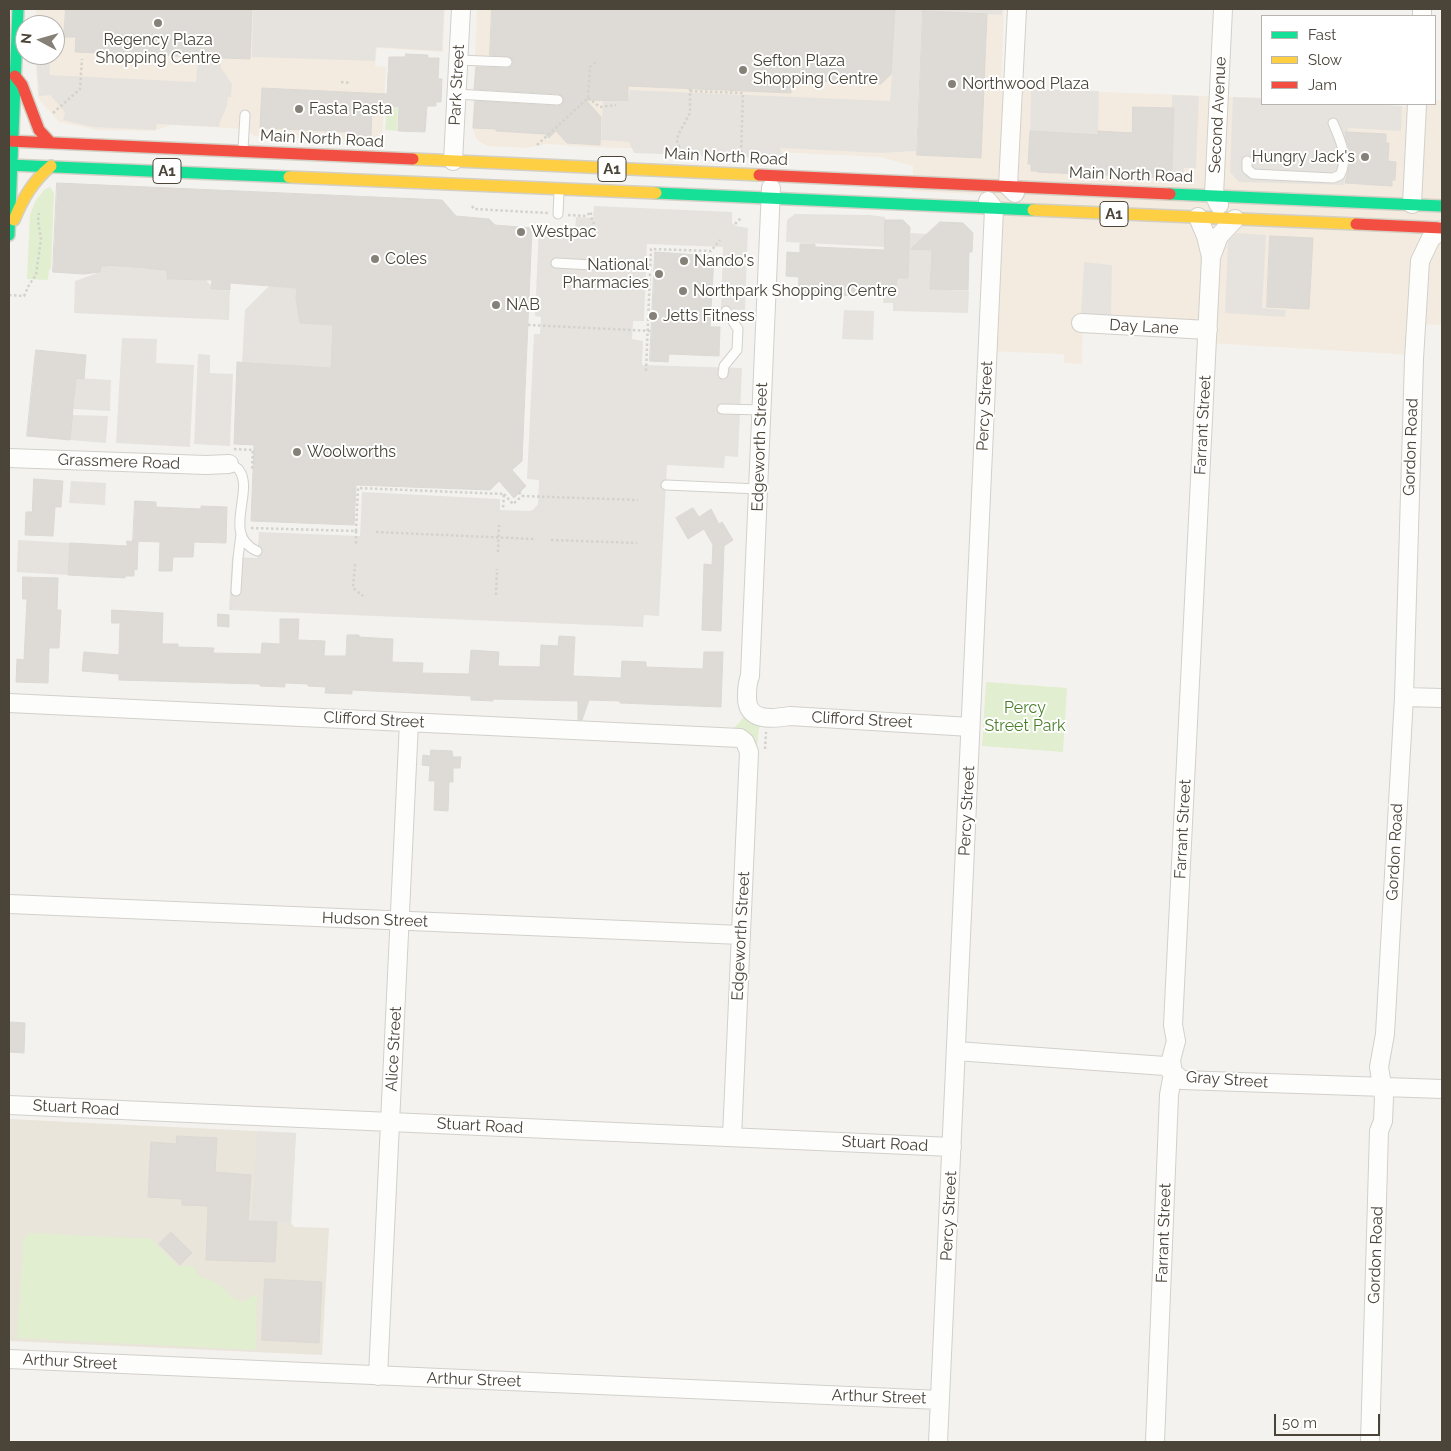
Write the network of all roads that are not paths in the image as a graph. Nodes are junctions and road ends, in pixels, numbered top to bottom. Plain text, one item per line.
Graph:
1 (18, 9) edge
2 (461, 9) edge
3 (1017, 9) edge
4 (1223, 9) edge
5 (458, 60) junction
6 (507, 62) dead end
7 (15, 76) junction
8 (456, 94) junction
9 (558, 100) dead end
10 (1417, 105) edge
11 (245, 115) dead end
12 (1333, 123) dead end
13 (10, 141) edge
14 (51, 143) junction
15 (242, 152) junction
16 (453, 161) junction
17 (1247, 161) dead end
18 (10, 165) edge
19 (51, 166) junction
20 (771, 176) junction
21 (977, 185) junction
22 (1008, 186) junction
23 (560, 189) junction
24 (1214, 195) junction
25 (770, 198) junction
26 (1412, 204) junction
27 (1442, 206) edge
28 (994, 208) junction
29 (1030, 210) junction
30 (558, 214) road end
31 (1198, 217) junction
32 (1230, 219) junction
33 (1372, 225) junction
34 (1403, 227) junction
35 (1442, 229) edge
36 (9, 234) edge
37 (1211, 258) junction
38 (1420, 261) junction
39 (556, 264) dead end
40 (592, 265) dead end
41 (726, 311) dead end
42 (1081, 323) dead end
43 (1208, 330) junction
44 (723, 374) dead end
45 (722, 409) dead end
46 (762, 410) junction
47 (231, 456) joint
48 (9, 458) edge
49 (666, 485) dead end
50 (758, 489) junction
51 (241, 534) junction
52 (257, 551) dead end
53 (236, 591) dead end
54 (1404, 697) junction
55 (1442, 698) edge
56 (9, 703) edge
57 (761, 716) joint
58 (409, 722) junction
59 (970, 727) junction
60 (744, 745) joint
61 (9, 904) edge
62 (400, 921) junction
63 (741, 935) junction
64 (956, 1051) junction
65 (1173, 1073) junction
66 (1381, 1087) junction
67 (1442, 1089) edge
68 (9, 1105) edge
69 (390, 1122) junction
70 (732, 1137) junction
71 (952, 1147) junction
72 (9, 1359) edge
73 (378, 1376) junction
74 (940, 1400) junction
75 (938, 1442) edge
76 (1155, 1442) edge
77 (1370, 1442) edge

1 - 7 main road
2 - 5 street, Park Street
3 - 22 street
4 - 24 street, Second Avenue
5 - 6 lane
5 - 8 street, Park Street
7 - 13 main road
7 - 14 main road
8 - 9 lane
8 - 16 street, Park Street
10 - 26 street
11 - 15 lane
12 - 17 lane
13 - 14 main road, Main North Road / A1
13 - 18 main road
14 - 15 main road, Main North Road / A1
15 - 16 main road, Main North Road / A1
16 - 20 main road, Main North Road / A1
18 - 19 main road, A1
18 - 36 main road
19 - 23 main road, A1
19 - 36 main road
20 - 21 main road, Main North Road / A1
20 - 25 street, Edgeworth Street
21 - 22 main road, Main North Road / A1
21 - 28 street
22 - 24 main road, Main North Road / A1
22 - 29 street
23 - 25 main road, A1
23 - 30 lane
24 - 26 main road, Main North Road / A1
24 - 32 street, Second Avenue
25 - 28 main road, A1
25 - 46 street, Edgeworth Street
26 - 27 main road, Main North Road / A1
26 - 33 main road
28 - 29 main road, A1
28 - 59 street, Percy Street
29 - 31 main road, A1
31 - 32 main road, A1
31 - 37 street, Farrant Street
32 - 33 main road, A1
32 - 37 street
33 - 34 main road, A1
34 - 35 main road, A1
34 - 38 street, Gordon Road
35 - 38 street, Gordon Road
37 - 43 street, Farrant Street
38 - 54 street, Gordon Road
39 - 40 lane
41 - 44 lane
42 - 43 street, Day Lane
43 - 65 street, Farrant Street
45 - 46 lane
46 - 50 street, Edgeworth Street
47 - 48 street, Grassmere Road
47 - 51 lane
49 - 50 lane
50 - 57 street, Edgeworth Street
51 - 52 lane
51 - 53 lane
54 - 55 street
54 - 66 street, Gordon Road
56 - 58 street, Clifford Street
57 - 59 street, Clifford Street
58 - 60 street, Clifford Street
58 - 62 street, Alice Street
59 - 64 street, Percy Street
60 - 63 street, Edgeworth Street
61 - 62 street, Hudson Street
62 - 63 street, Hudson Street
62 - 69 street, Alice Street
63 - 70 street, Edgeworth Street
64 - 65 street, Gray Street
64 - 71 street, Percy Street
65 - 66 street, Gray Street
65 - 76 street, Farrant Street
66 - 67 street, Gray Street
66 - 77 street, Gordon Road
68 - 69 street, Stuart Road
69 - 70 street, Stuart Road
69 - 73 street, Alice Street
70 - 71 street, Stuart Road
71 - 74 street, Percy Street
72 - 73 street, Arthur Street
73 - 74 street, Arthur Street
74 - 75 street, Percy Street

